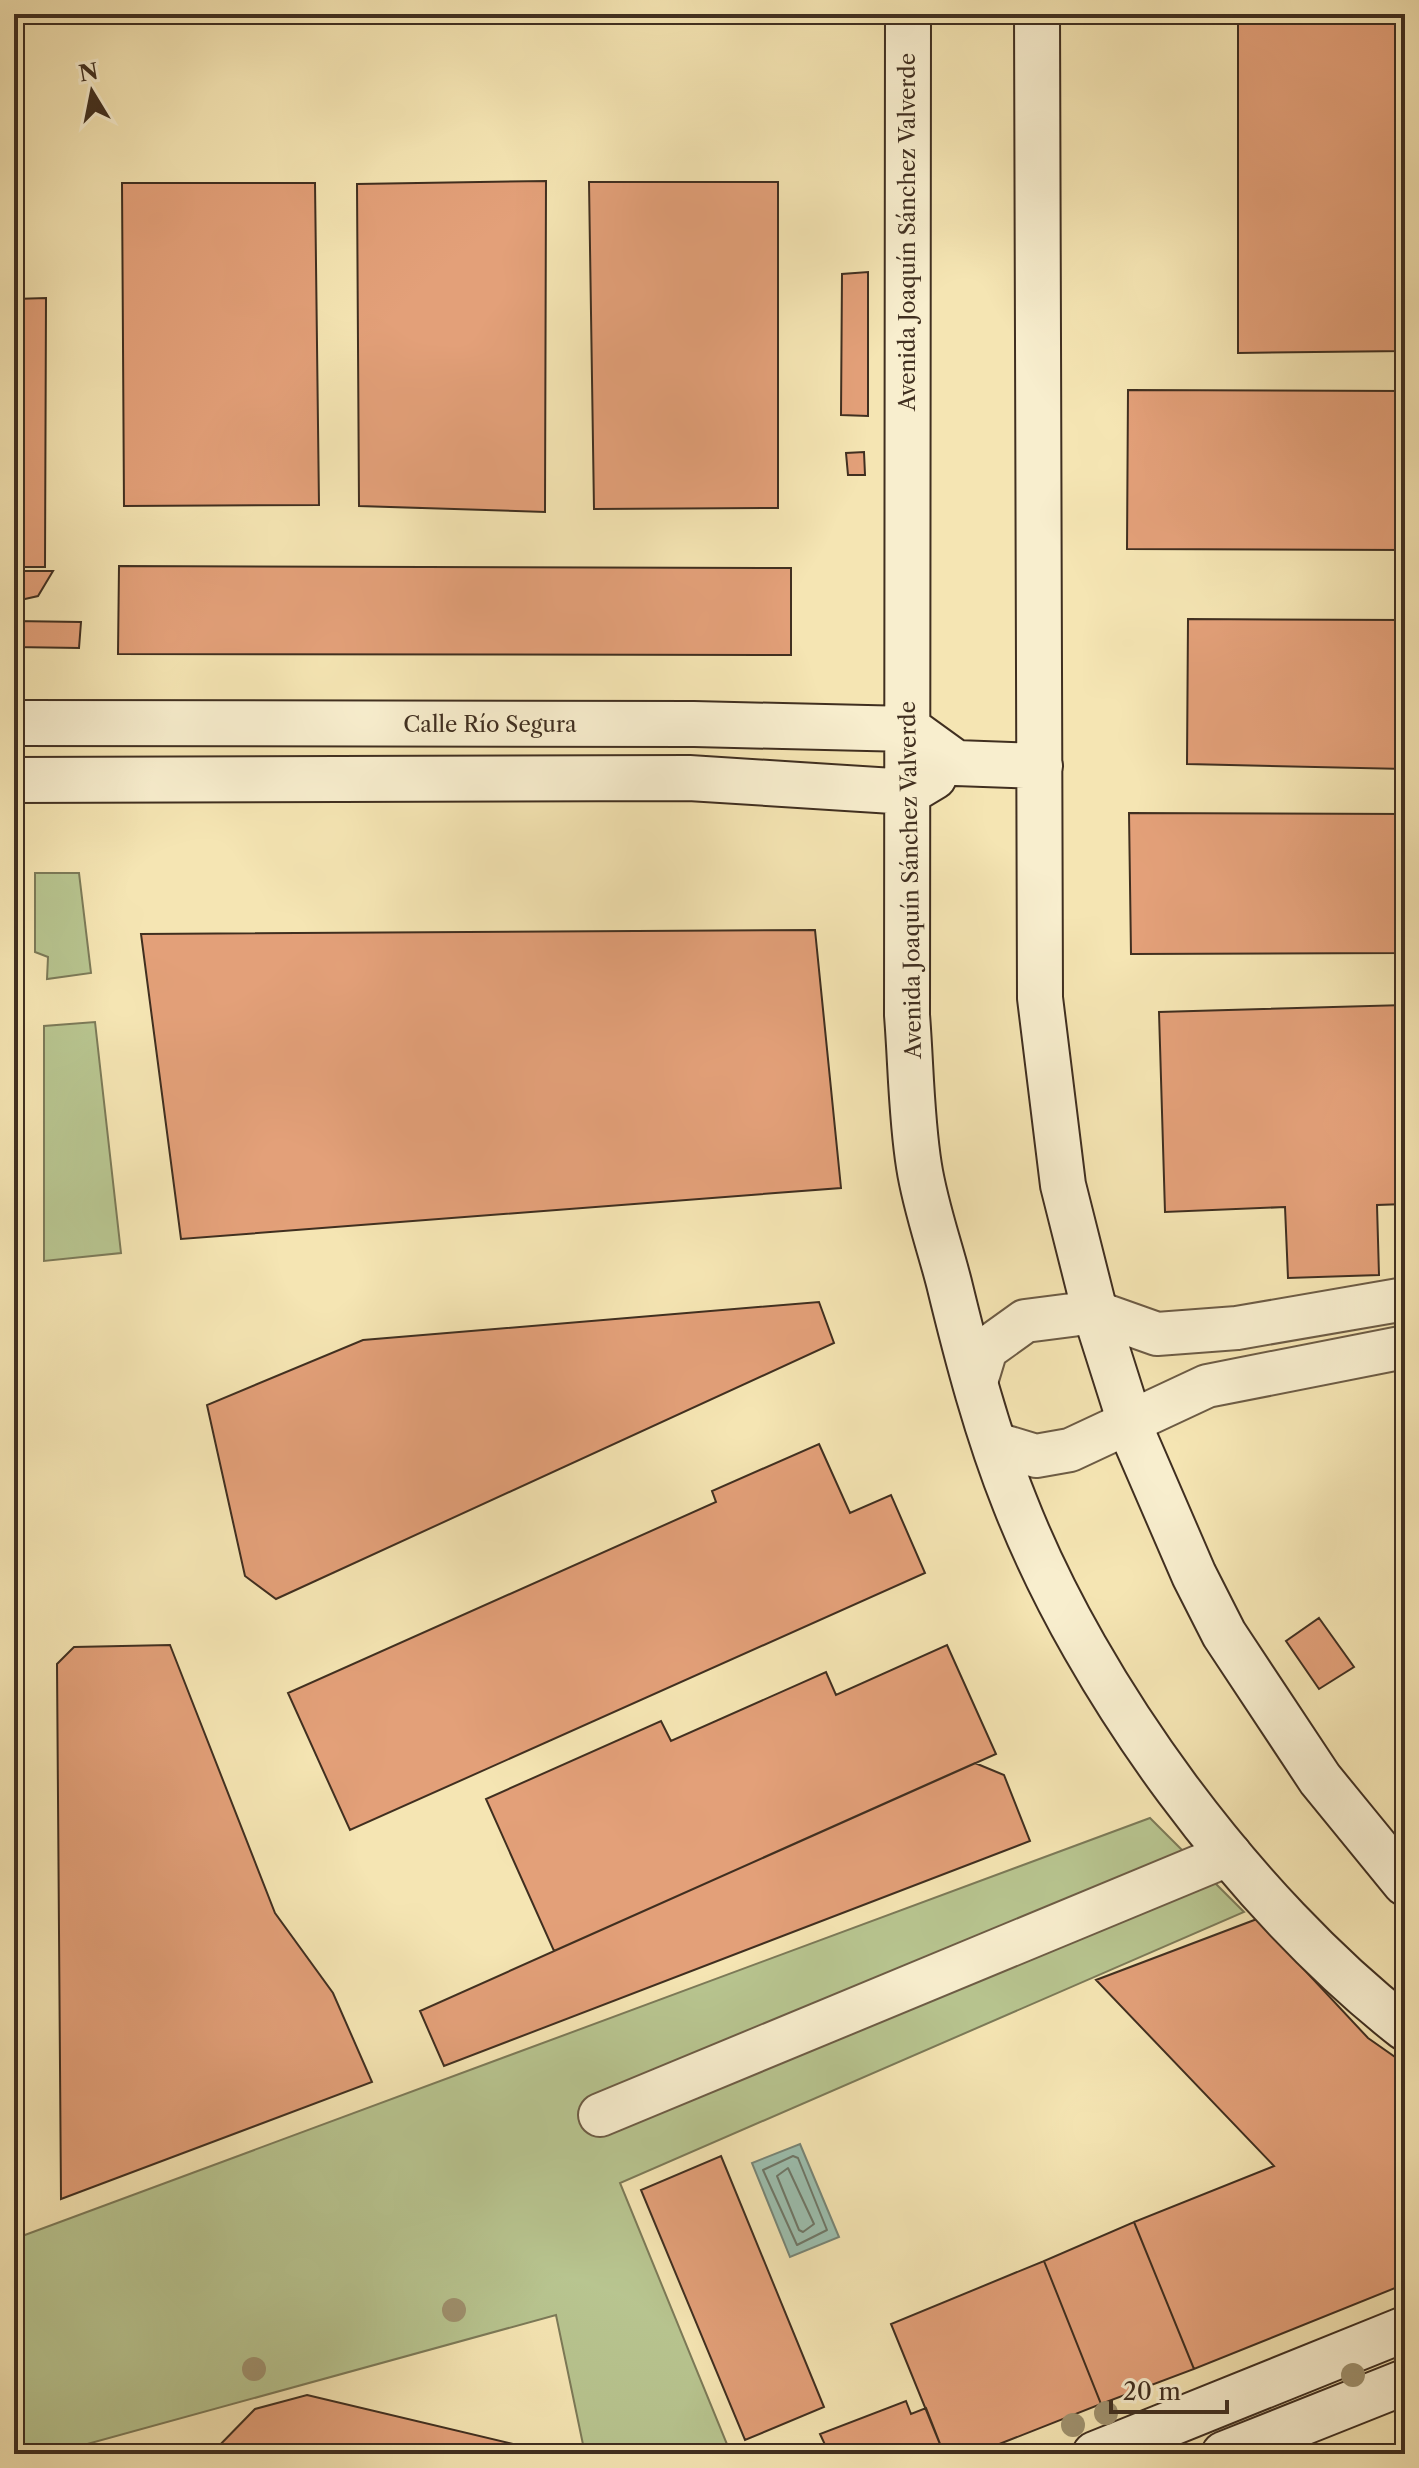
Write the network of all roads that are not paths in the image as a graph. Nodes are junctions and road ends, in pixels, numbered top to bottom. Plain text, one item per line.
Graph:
1 (908, 14) edge
2 (1037, 14) edge
3 (906, 650) junction
4 (17, 723) edge
5 (694, 724) junction
6 (909, 762) junction
7 (1040, 766) junction
8 (16, 780) edge
9 (1405, 1299) edge
10 (1095, 1312) junction
11 (1405, 1347) edge
12 (976, 1382) junction
13 (1130, 1420) junction
14 (996, 1444) junction
15 (1230, 1854) junction
16 (1405, 1883) edge
17 (1405, 2028) edge
18 (600, 2115) dead end
19 (1405, 2329) edge
20 (1405, 2382) edge
21 (1095, 2454) edge
22 (1224, 2454) edge

1 - 3 main road, Avenida Joaquín Sánchez Valverde
2 - 7 main road
3 - 5 main road
3 - 6 main road, Avenida Joaquín Sánchez Valverde
4 - 5 main road, Calle Río Segura
4 - 8 main road
5 - 6 main road, Calle Río Segura
6 - 7 main road
6 - 8 main road
6 - 12 main road, Avenida Joaquín Sánchez Valverde
7 - 10 main road
9 - 10 street
10 - 12 street
10 - 13 main road
11 - 13 street
12 - 14 main road, Avenida Joaquín Sánchez Valverde
13 - 14 street
13 - 16 main road
14 - 15 main road, Avenida Joaquín Sánchez Valverde
15 - 17 main road, Avenida Joaquín Sánchez Valverde
15 - 18 street
19 - 21 main road
20 - 22 main road

